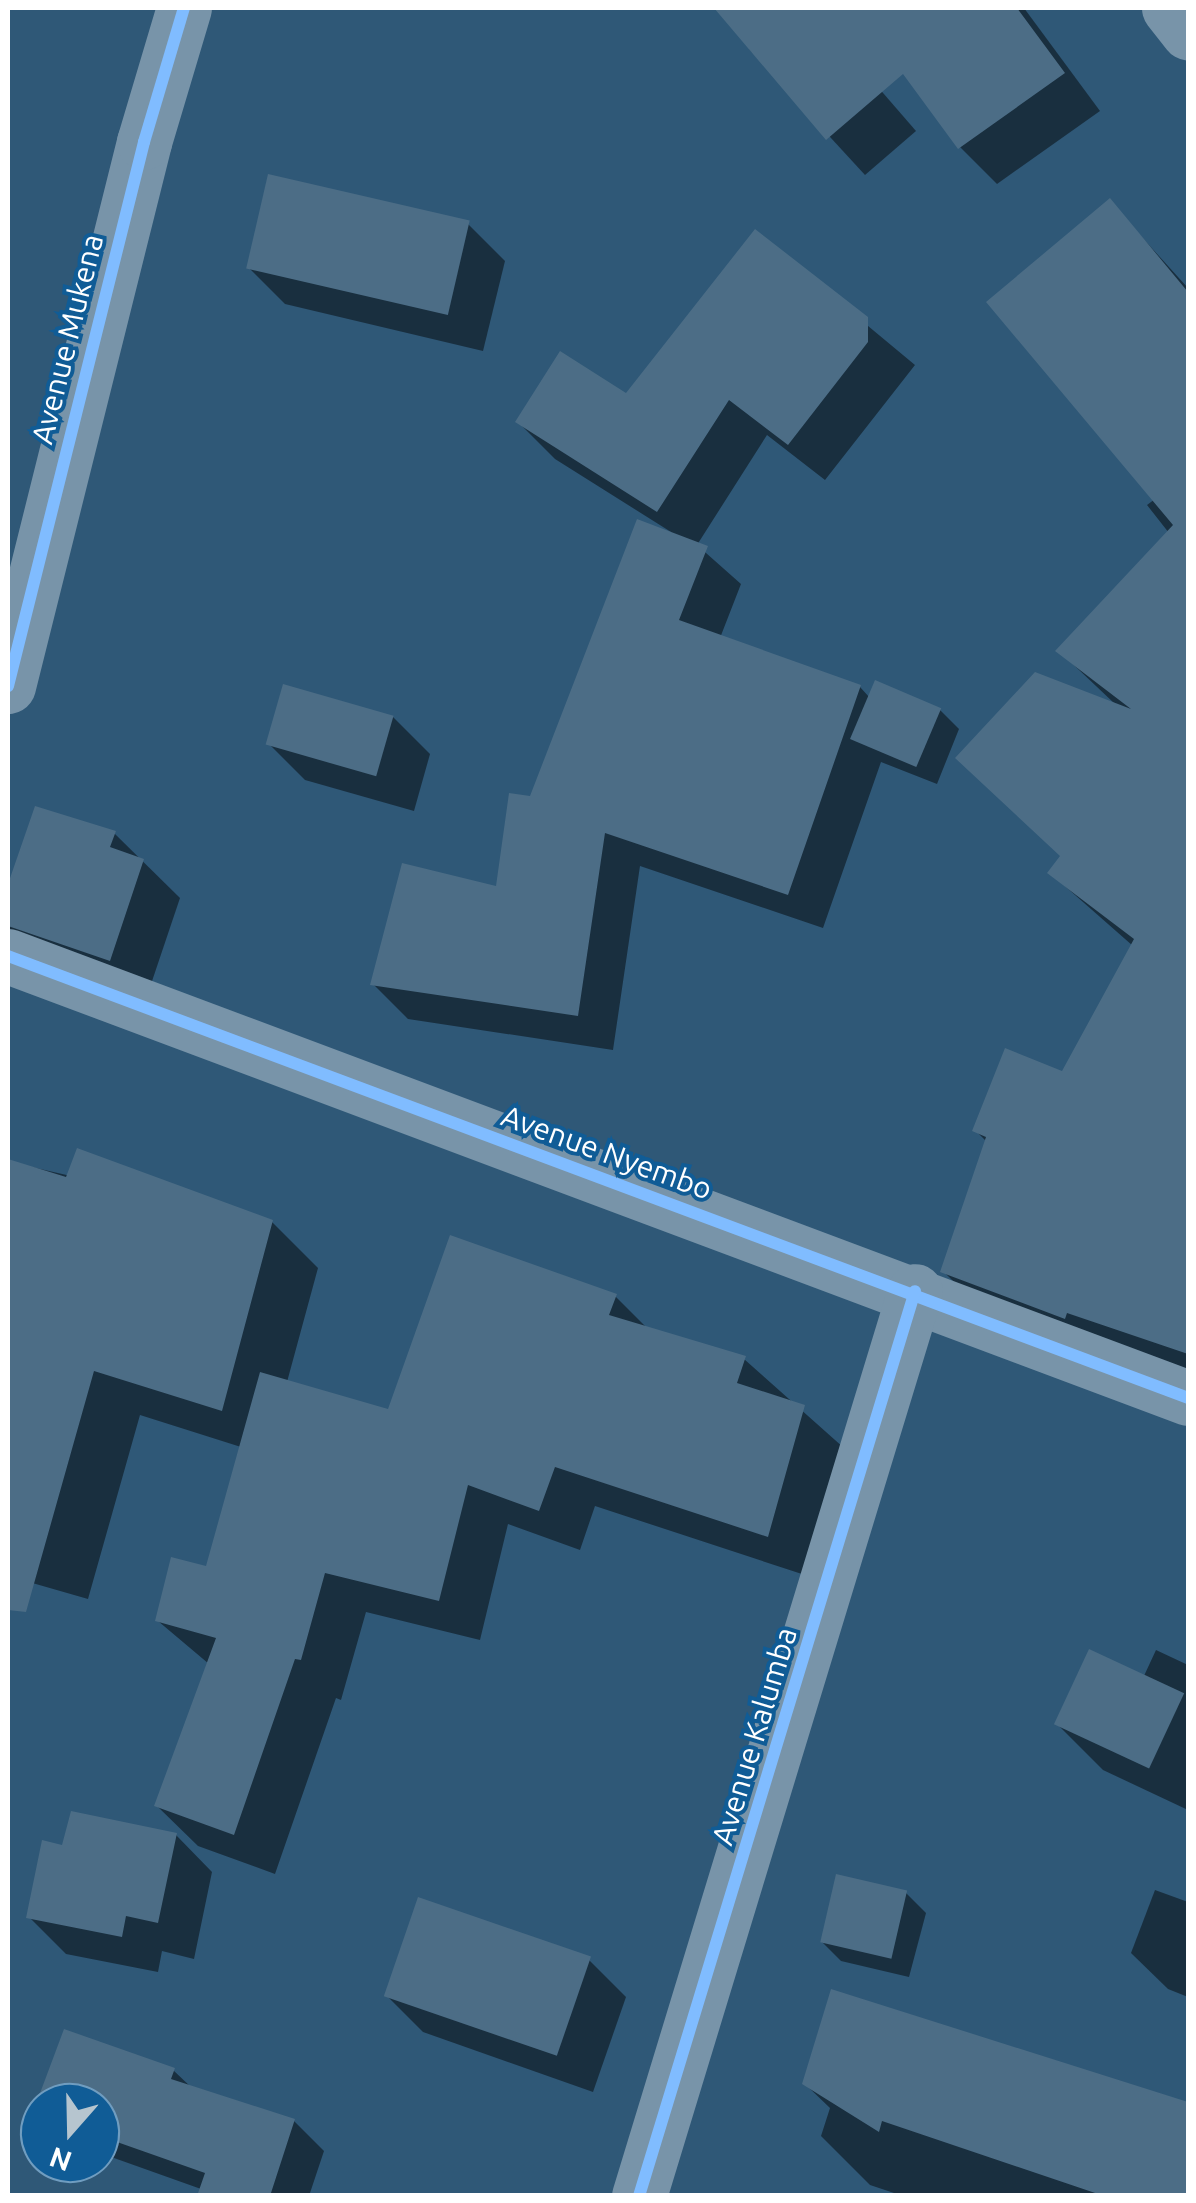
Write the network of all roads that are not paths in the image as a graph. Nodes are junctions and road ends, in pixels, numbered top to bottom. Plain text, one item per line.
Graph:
1 (184, 8) edge
2 (1169, 8) edge
3 (1188, 32) edge
4 (8, 686) edge
5 (8, 956) edge
6 (916, 1291) junction
7 (1188, 1398) edge
8 (640, 2196) edge

1 - 4 street, Avenue Mukena
2 - 3 street
5 - 6 street, Avenue Nyembo
6 - 7 street, Avenue Nyembo
6 - 8 street, Avenue Kalumba

